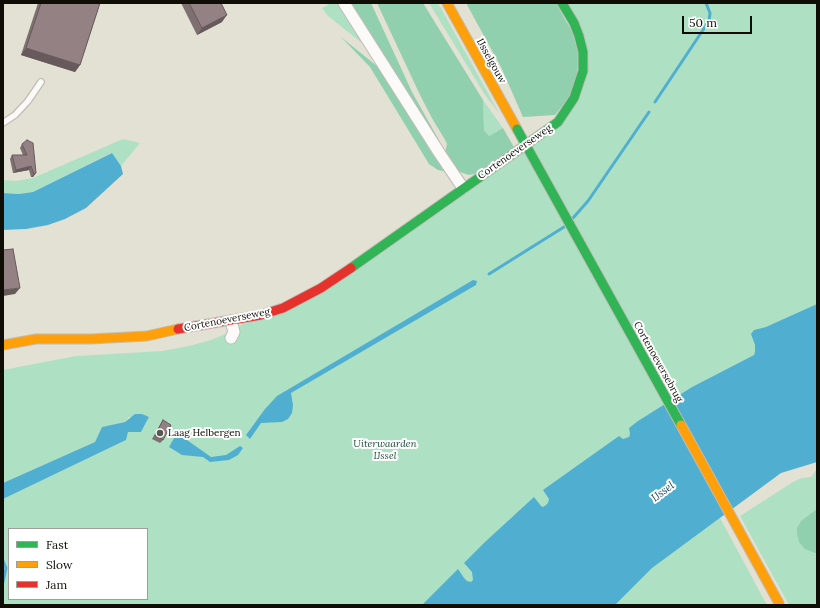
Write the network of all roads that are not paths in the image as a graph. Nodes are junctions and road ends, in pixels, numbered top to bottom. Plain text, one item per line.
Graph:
1 (344, 3) edge
2 (447, 3) edge
3 (562, 3) edge
4 (41, 82) dead end
5 (3, 124) edge
6 (517, 129) joint
7 (464, 188) junction
8 (231, 321) junction
9 (231, 338) dead end
10 (3, 345) edge
11 (780, 605) edge

1 - 7 street
2 - 6 street, IJsselgouw
3 - 7 street, Cortenoeverseweg
4 - 5 lane
6 - 11 street, Cortenoeversebrug, bridge
7 - 8 street, Cortenoeverseweg
8 - 9 street
8 - 10 street, Cortenoeverseweg

